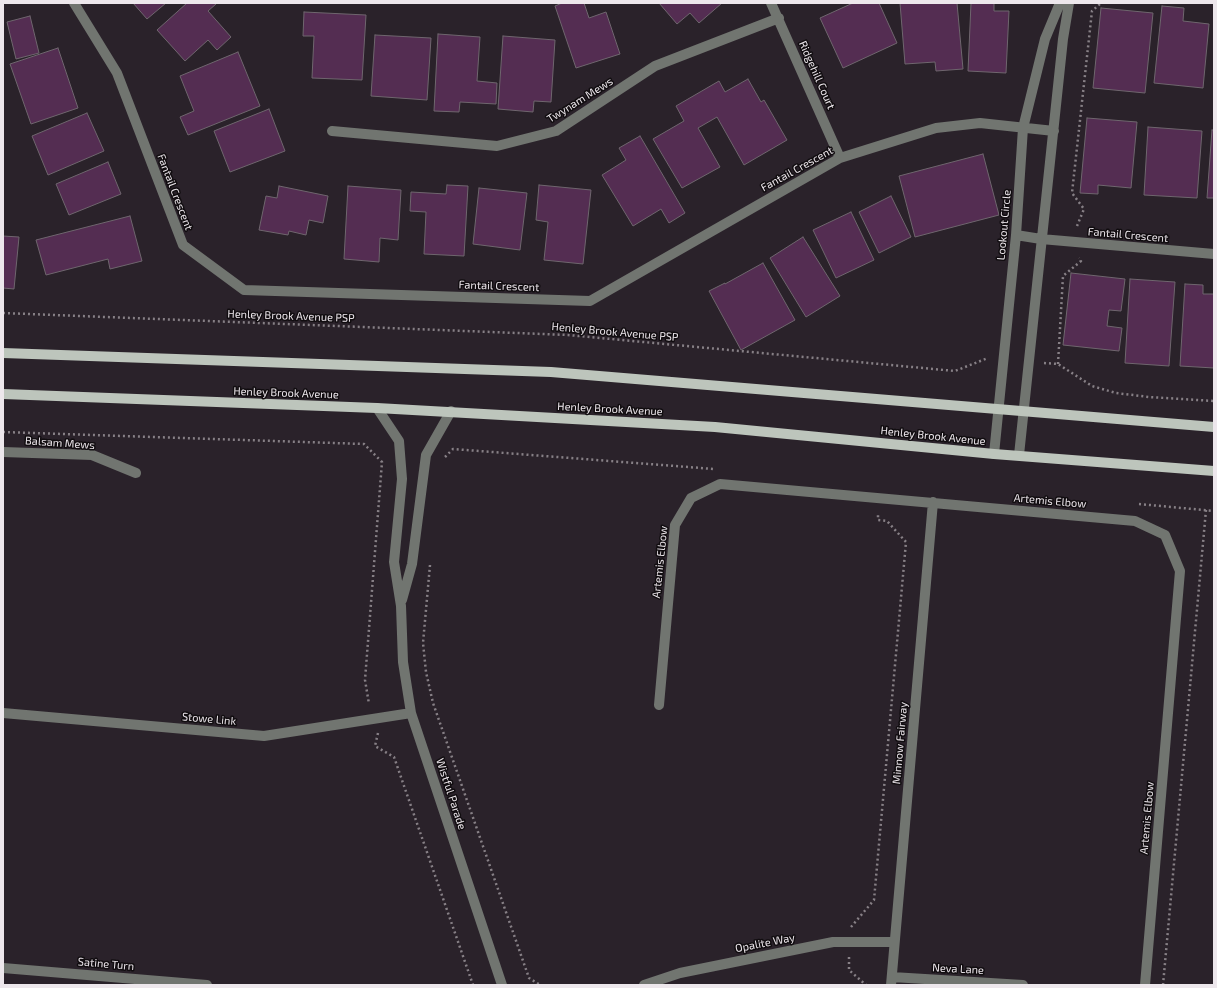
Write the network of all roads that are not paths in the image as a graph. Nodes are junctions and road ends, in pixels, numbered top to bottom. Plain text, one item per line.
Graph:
1 (74, 3) edge
2 (771, 3) edge
3 (1060, 3) edge
4 (1068, 3) edge
5 (779, 18) junction
6 (1023, 128) junction
7 (332, 131) dead end
8 (1054, 131) junction
9 (840, 158) junction
10 (1016, 235) junction
11 (1041, 239) junction
12 (1214, 254) edge
13 (3, 353) edge
14 (3, 394) edge
15 (377, 408) junction
16 (998, 409) junction
17 (451, 411) junction
18 (1024, 412) junction
19 (1214, 428) edge
20 (3, 452) edge
21 (994, 454) junction
22 (1019, 456) junction
23 (1214, 471) edge
24 (136, 473) dead end
25 (933, 502) junction
26 (401, 606) junction
27 (659, 705) dead end
28 (3, 713) edge
29 (411, 713) junction
30 (894, 942) junction
31 (3, 968) edge
32 (891, 981) edge
33 (207, 985) edge
34 (502, 985) edge
35 (644, 985) edge
36 (1024, 985) edge
37 (1145, 985) edge

1 - 9 street, Fantail Crescent
2 - 5 street, Ridgehill Court
3 - 6 street, Lookout Circle
4 - 8 street
5 - 7 street, Twynam Mews
5 - 9 street, Ridgehill Court
6 - 8 street, Fantail Crescent
6 - 9 street, Fantail Crescent
6 - 10 street, Lookout Circle
8 - 11 street
10 - 11 street, Fantail Crescent
10 - 16 street, Lookout Circle
11 - 12 street, Fantail Crescent
11 - 18 street
13 - 16 main road
14 - 15 main road, Henley Brook Avenue
15 - 17 main road, Henley Brook Avenue
15 - 26 street, Wistful Parade
16 - 18 main road
16 - 21 street, Lookout Circle
17 - 21 main road, Henley Brook Avenue
17 - 26 street, Wistful Parade
18 - 19 main road
18 - 22 street
20 - 24 street, Balsam Mews
21 - 22 main road, Henley Brook Avenue
22 - 23 main road, Henley Brook Avenue
25 - 27 street, Artemis Elbow
25 - 30 street, Minnow Fairway
25 - 37 street, Artemis Elbow
26 - 29 street, Wistful Parade
28 - 29 street, Stowe Link
29 - 34 street, Wistful Parade
30 - 32 street, Minnow Fairway
30 - 35 street, Opalite Way
31 - 33 street, Satine Turn
32 - 36 street, Neva Lane

